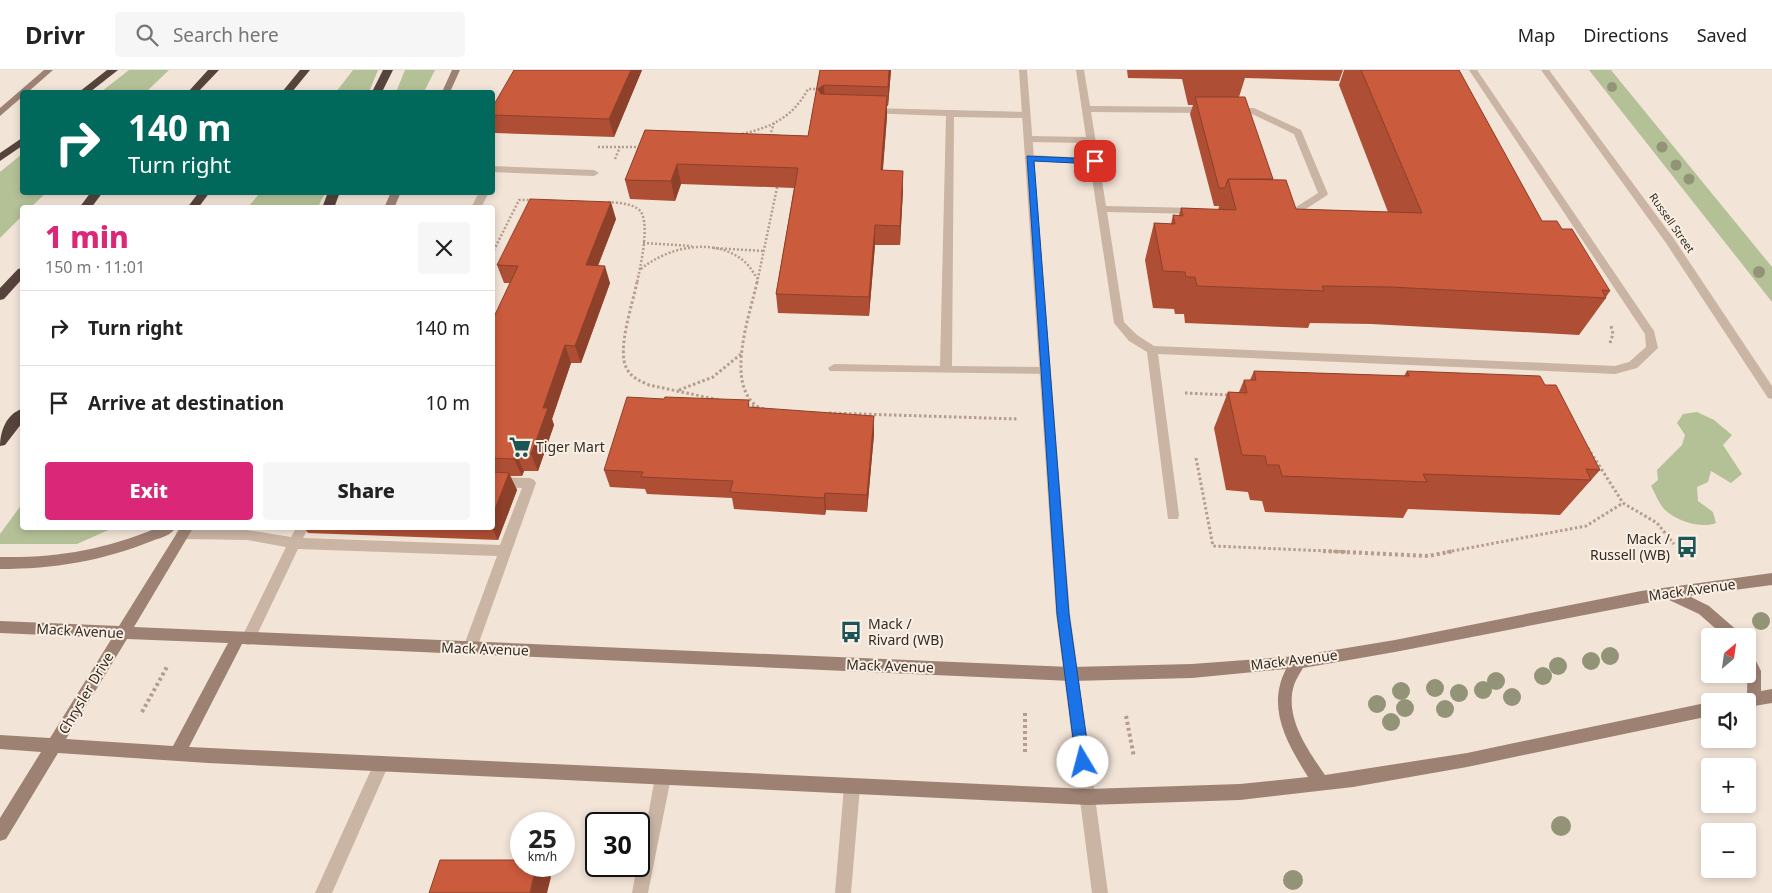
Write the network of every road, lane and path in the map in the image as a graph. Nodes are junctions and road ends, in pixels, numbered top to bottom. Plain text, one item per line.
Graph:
1 (49, 70) edge
2 (113, 70) edge
3 (214, 70) edge
4 (305, 70) edge
5 (388, 70) edge
6 (456, 70) edge
7 (1023, 70) edge
8 (1080, 70) edge
9 (1473, 70) edge
10 (1545, 70) edge
11 (827, 89) edge
12 (26, 90) edge
13 (87, 90) edge
14 (194, 90) edge
15 (289, 90) edge
16 (378, 90) edge
17 (447, 90) edge
18 (20, 95) edge
19 (1087, 109) junction
20 (864, 110) edge
21 (0, 112) edge
22 (950, 114) junction
23 (1026, 115) junction
24 (774, 123) junction
25 (734, 136) edge
26 (1028, 139) junction
27 (768, 140) edge
28 (1092, 140) junction
29 (20, 143) edge
30 (591, 146) dead end
31 (644, 147) edge
32 (0, 158) edge
33 (1030, 158) junction
34 (1095, 161) junction
35 (495, 172) edge
36 (594, 173) dead end
37 (779, 180) edge
38 (95, 195) edge
39 (203, 195) edge
40 (539, 200) edge
41 (606, 202) edge
42 (87, 205) edge
43 (194, 205) edge
44 (1103, 209) junction
45 (1209, 211) edge
46 (1276, 212) edge
47 (643, 243) junction
48 (700, 247) junction
49 (495, 248) edge
50 (764, 251) junction
51 (640, 270) junction
52 (20, 274) edge
53 (758, 279) junction
54 (0, 296) edge
55 (1611, 325) edge
56 (1608, 346) dead end
57 (1152, 350) junction
58 (742, 354) junction
59 (834, 368) dead end
60 (946, 369) junction
61 (1045, 371) junction
62 (676, 391) junction
63 (1234, 395) edge
64 (1772, 396) edge
65 (724, 401) edge
66 (1186, 403) dead end
67 (744, 405) edge
68 (763, 409) junction
69 (772, 409) edge
70 (826, 413) edge
71 (20, 417) edge
72 (1018, 419) dead end
73 (1583, 440) edge
74 (0, 442) edge
75 (1195, 451) dead end
76 (495, 482) edge
77 (1623, 503) junction
78 (1173, 515) dead end
79 (164, 530) edge
80 (185, 530) edge
81 (301, 530) edge
82 (294, 543) junction
83 (1674, 544) dead end
84 (505, 551) junction
85 (0, 563) edge
86 (1772, 579) edge
87 (1668, 593) junction
88 (0, 627) edge
89 (1725, 628) edge
90 (122, 633) junction
91 (242, 639) junction
92 (470, 648) junction
93 (1298, 662) junction
94 (168, 666) dead end
95 (1071, 674) junction
96 (1772, 696) edge
97 (1756, 699) edge
98 (1701, 711) edge
99 (142, 712) dead end
100 (1025, 713) dead end
101 (1126, 716) dead end
102 (0, 742) edge
103 (54, 744) junction
104 (178, 754) junction
105 (1025, 755) dead end
106 (1134, 757) dead end
107 (382, 764) junction
108 (663, 777) junction
109 (1322, 783) junction
110 (852, 787) junction
111 (1088, 797) junction
112 (0, 833) edge
113 (323, 893) edge
114 (640, 893) edge
115 (843, 893) edge
116 (1100, 893) edge

1 - 12 main road
2 - 13 highway
3 - 14 highway
4 - 15 highway
5 - 16 highway
6 - 17 main road
7 - 23 street
8 - 19 street
9 - 57 street
10 - 64 street, Russell Street
11 - 24 path
18 - 21 main road
19 - 28 street
19 - 46 street
20 - 22 street
22 - 23 street
22 - 60 street
23 - 26 street
24 - 25 path
24 - 27 path
26 - 28 street
26 - 33 street
28 - 34 street
29 - 32 highway
30 - 31 path
33 - 34 street
33 - 61 street
34 - 44 street
35 - 36 street
37 - 50 path
38 - 42 highway
39 - 43 highway
40 - 49 path
41 - 47 path
44 - 45 street
44 - 57 street
47 - 48 path
47 - 51 path
48 - 50 path
48 - 51 path
48 - 53 path
50 - 53 path
51 - 62 path
52 - 54 highway
53 - 58 path
55 - 56 path
57 - 78 street
58 - 62 path
58 - 68 path
59 - 60 street
60 - 61 street
61 - 95 street
62 - 65 path
63 - 66 path
67 - 68 path
68 - 69 path
70 - 72 path
71 - 74 highway
73 - 77 path
75 - 77 path
76 - 84 street
77 - 83 path
79 - 85 main road
80 - 82 street
80 - 90 main road, Chrysler Drive
81 - 82 street
82 - 84 street
82 - 91 street
84 - 92 street
86 - 87 main road, Mack Avenue
87 - 89 main road
87 - 93 main road, Mack Avenue
88 - 90 main road, Mack Avenue
90 - 91 main road, Mack Avenue
90 - 103 main road, Chrysler Drive
91 - 92 main road, Mack Avenue
91 - 104 main road
92 - 95 main road, Mack Avenue
93 - 95 main road, Mack Avenue
93 - 109 main road
94 - 99 path
95 - 111 street
96 - 97 main road
98 - 109 main road
100 - 105 path
101 - 106 path
102 - 103 main road
103 - 104 main road
103 - 112 main road, Chrysler Drive
104 - 107 main road
107 - 108 main road
107 - 113 street
108 - 110 main road
108 - 114 street
109 - 111 main road
110 - 111 main road
110 - 115 street
111 - 116 street

